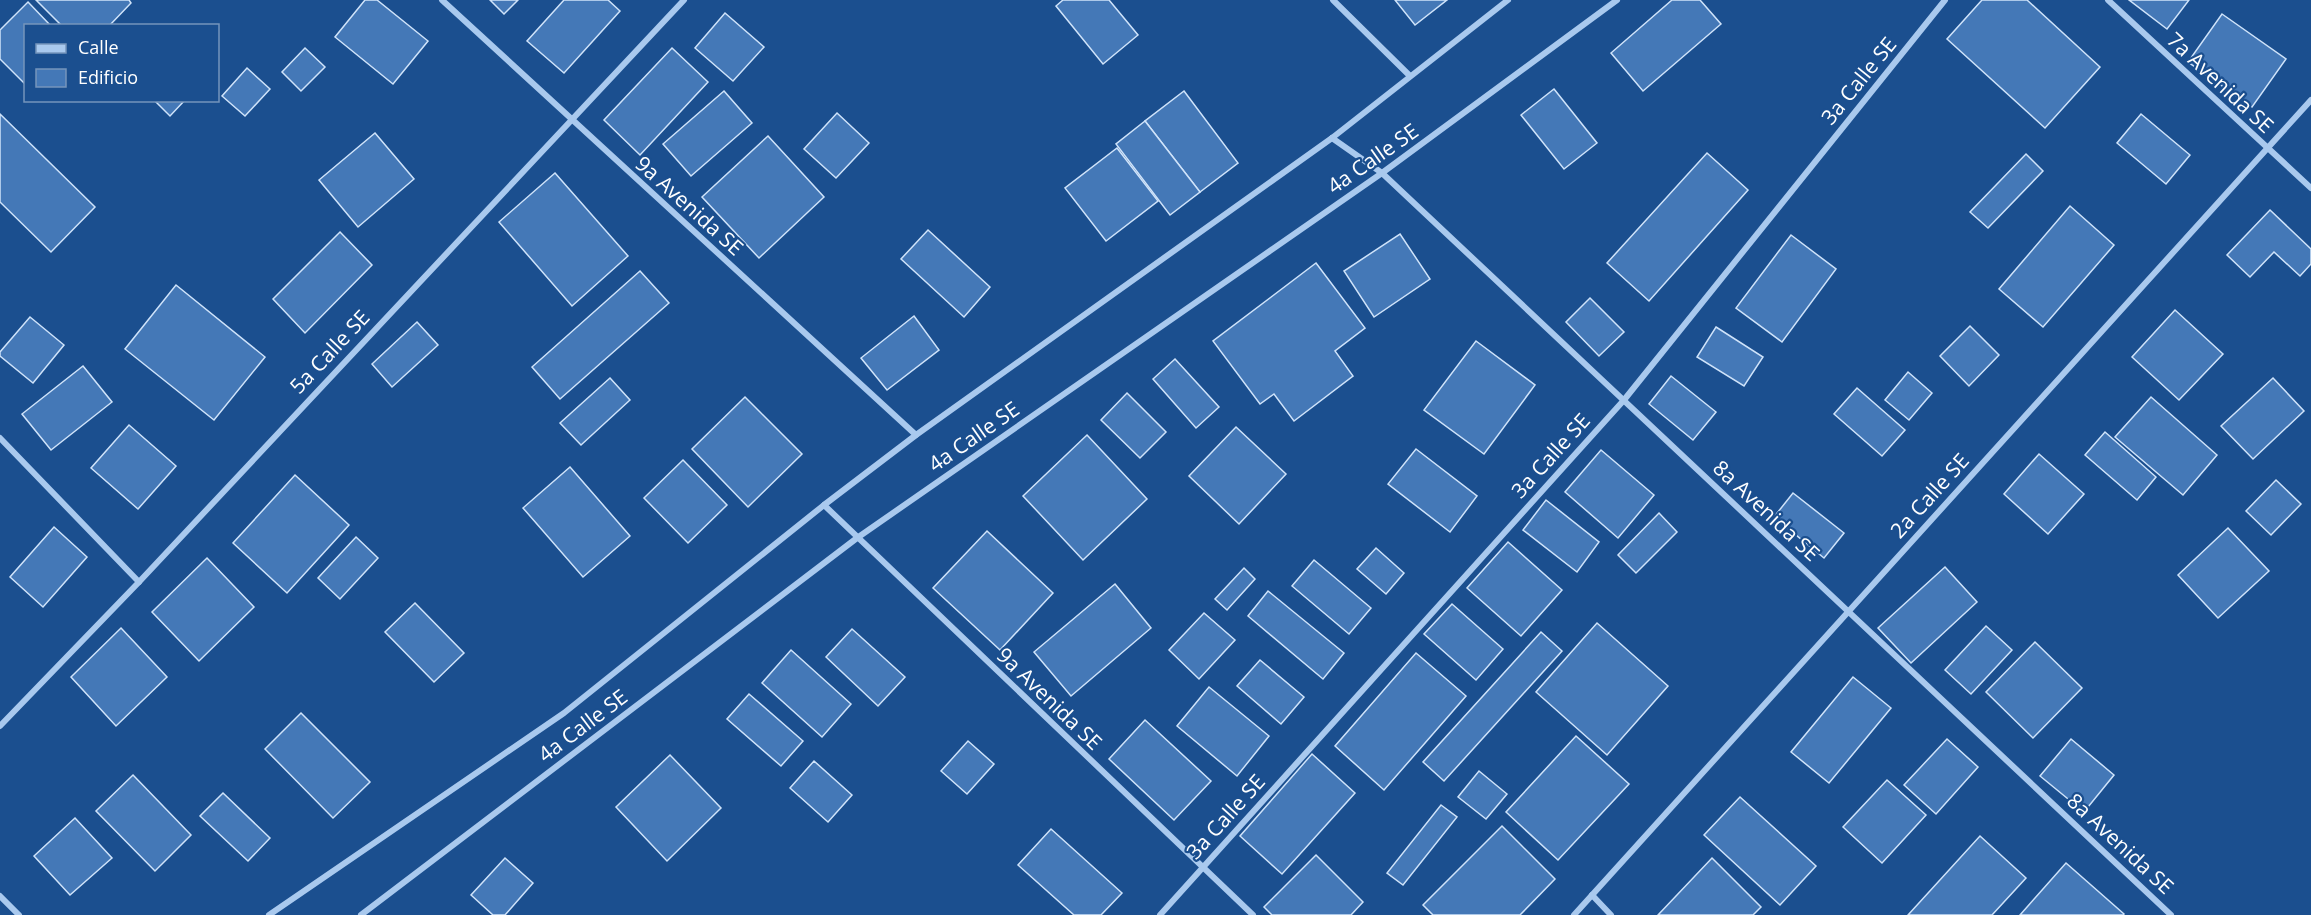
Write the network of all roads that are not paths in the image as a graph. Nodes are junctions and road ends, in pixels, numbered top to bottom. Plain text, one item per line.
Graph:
1 (442, 0) edge
2 (684, 0) edge
3 (1333, 0) edge
4 (1508, 0) edge
5 (1617, 0) edge
6 (1945, 0) edge
7 (2108, 0) edge
8 (1409, 75) junction
9 (2311, 100) edge
10 (570, 119) junction
11 (1332, 138) junction
12 (2266, 148) junction
13 (1382, 173) junction
14 (2311, 188) edge
15 (1623, 400) junction
16 (916, 435) junction
17 (0, 438) edge
18 (824, 505) junction
19 (857, 538) junction
20 (139, 582) junction
21 (1848, 611) junction
22 (0, 726) edge
23 (1202, 868) junction
24 (1592, 895) junction
25 (0, 896) edge
26 (19, 915) edge
27 (269, 915) edge
28 (361, 915) edge
29 (1160, 915) edge
30 (1253, 915) edge
31 (1574, 915) edge
32 (1611, 915) edge
33 (2171, 915) edge

1 - 10 street, 9a Avenida SE
2 - 10 street, 5a Calle SE
3 - 8 street
4 - 8 street, 4a Calle SE
5 - 13 street, 4a Calle SE
6 - 15 street, 3a Calle SE
7 - 12 street, 7a Avenida SE
8 - 11 street, 4a Calle SE
9 - 12 street, 2a Calle SE
10 - 16 street, 9a Avenida SE
10 - 20 street, 5a Calle SE
11 - 13 street, 8a Avenida SE
11 - 16 street, 4a Calle SE
12 - 14 street, 7a Avenida SE
12 - 21 street, 2a Calle SE
13 - 15 street, 8a Avenida SE
13 - 19 street, 4a Calle SE
15 - 21 street, 8a Avenida SE
15 - 23 street, 3a Calle SE
16 - 18 street, 4a Calle SE
17 - 20 street
18 - 19 street, 9a Avenida SE
18 - 27 street, 4a Calle SE
19 - 23 street, 9a Avenida SE
19 - 28 street, 4a Calle SE
20 - 22 street, 5a Calle SE
21 - 24 street, 2a Calle SE
21 - 33 street, 8a Avenida SE
23 - 29 street, 3a Calle SE
23 - 30 street, 9a Avenida SE
24 - 31 street, 2a Calle SE
24 - 32 street
25 - 26 street

